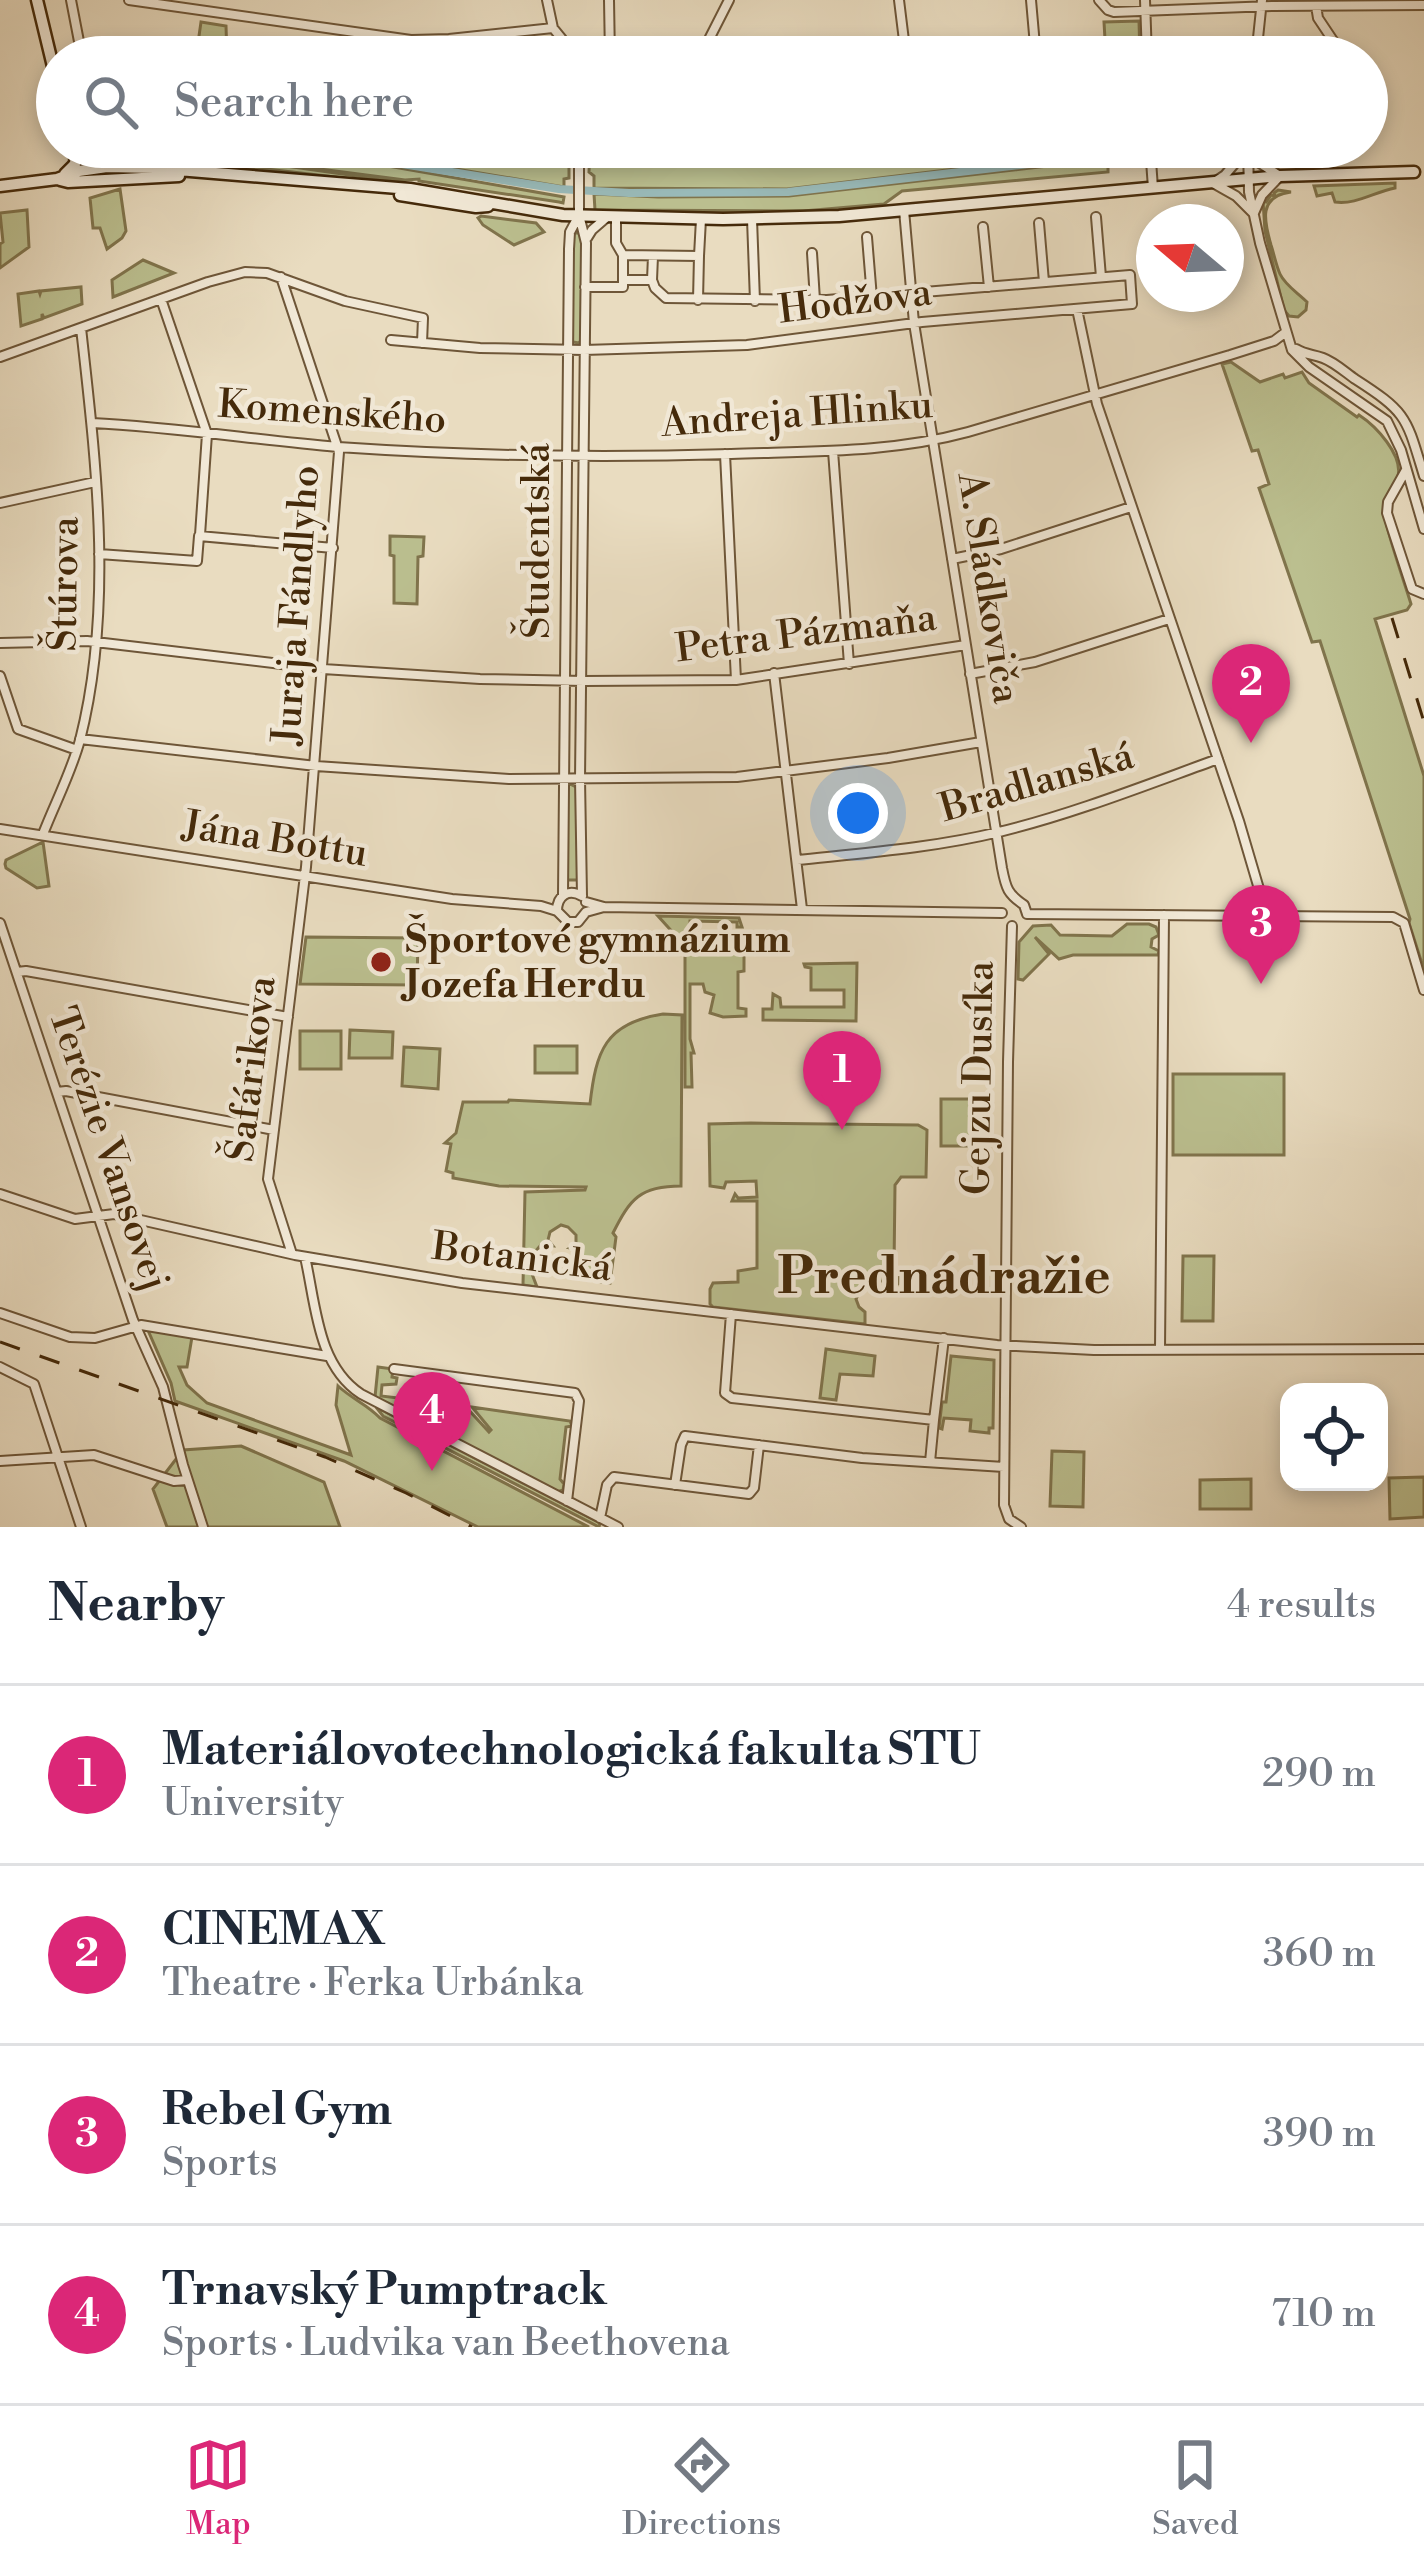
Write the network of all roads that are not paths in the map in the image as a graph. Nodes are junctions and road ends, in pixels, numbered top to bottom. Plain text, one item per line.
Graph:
1 (37, 0) edge
2 (70, 0) edge
3 (129, 0) edge
4 (547, 0) edge
5 (609, 0) edge
6 (729, 0) edge
7 (899, 0) edge
8 (1031, 0) edge
9 (1144, 0) edge
10 (1261, 3) edge
11 (1384, 3) edge
12 (1103, 5) edge
13 (1424, 5) edge
14 (1316, 6) junction
15 (1122, 7) edge
16 (1142, 12) junction
17 (1105, 22) dead end
18 (553, 28) junction
19 (46, 36) edge
20 (78, 36) edge
21 (382, 36) edge
22 (477, 36) edge
23 (560, 36) edge
24 (610, 36) edge
25 (711, 36) edge
26 (903, 36) edge
27 (1034, 36) edge
28 (1145, 36) edge
29 (1258, 36) edge
30 (1330, 36) edge
31 (73, 168) edge
32 (100, 168) edge
33 (121, 168) edge
34 (579, 168) edge
35 (1152, 168) edge
36 (1232, 168) edge
37 (1248, 168) edge
38 (1267, 168) edge
39 (1414, 172) dead end
40 (192, 173) junction
41 (1280, 176) junction
42 (57, 178) junction
43 (1248, 179) junction
44 (1213, 183) junction
45 (0, 187) edge
46 (1153, 188) junction
47 (904, 209) junction
48 (1254, 214) junction
49 (579, 215) junction
50 (612, 217) junction
51 (1096, 218) dead end
52 (700, 219) junction
53 (752, 219) junction
54 (1039, 223) dead end
55 (983, 227) dead end
56 (867, 237) dead end
57 (586, 240) junction
58 (812, 253) dead end
59 (623, 255) junction
60 (652, 256) junction
61 (699, 256) junction
62 (281, 277) junction
63 (1101, 277) junction
64 (623, 280) junction
65 (652, 280) junction
66 (1044, 282) junction
67 (585, 286) junction
68 (989, 286) junction
69 (912, 294) junction
70 (872, 298) junction
71 (161, 299) junction
72 (698, 300) junction
73 (755, 301) junction
74 (815, 301) junction
75 (1077, 309) junction
76 (914, 323) junction
77 (81, 328) junction
78 (1286, 332) junction
79 (391, 340) dead end
80 (422, 343) junction
81 (568, 350) junction
82 (584, 350) junction
83 (0, 357) edge
84 (1094, 394) junction
85 (92, 423) junction
86 (207, 434) junction
87 (935, 440) junction
88 (337, 446) junction
89 (833, 451) junction
90 (725, 454) junction
91 (568, 455) junction
92 (583, 455) junction
93 (1406, 469) junction
94 (1424, 476) edge
95 (95, 482) junction
96 (0, 503) edge
97 (1131, 507) junction
98 (1424, 529) edge
99 (200, 536) junction
100 (333, 548) junction
101 (99, 554) junction
102 (952, 559) junction
103 (1424, 594) edge
104 (1168, 619) junction
105 (98, 643) junction
106 (0, 644) edge
107 (966, 646) junction
108 (849, 664) junction
109 (323, 670) junction
110 (774, 673) junction
111 (970, 674) junction
112 (0, 676) edge
113 (736, 680) junction
114 (566, 681) junction
115 (581, 681) junction
116 (981, 742) junction
117 (78, 745) junction
118 (1218, 758) junction
119 (316, 766) junction
120 (787, 771) junction
121 (565, 778) junction
122 (580, 779) junction
123 (0, 829) edge
124 (996, 832) junction
125 (43, 834) junction
126 (797, 860) junction
127 (306, 874) junction
128 (1014, 901) junction
129 (560, 903) junction
130 (584, 903) junction
131 (802, 909) junction
132 (1002, 913) junction
133 (1027, 914) junction
134 (1164, 915) junction
135 (1267, 916) junction
136 (0, 923) edge
137 (1012, 926) junction
138 (17, 972) junction
139 (1424, 989) edge
140 (288, 1017) junction
141 (57, 1092) junction
142 (274, 1130) junction
143 (0, 1193) edge
144 (99, 1217) junction
145 (292, 1254) junction
146 (305, 1257) junction
147 (0, 1313) edge
148 (731, 1314) junction
149 (136, 1325) junction
150 (944, 1338) junction
151 (1005, 1345) junction
152 (1160, 1349) junction
153 (1424, 1349) edge
154 (327, 1356) junction
155 (0, 1367) edge
156 (394, 1369) dead end
157 (934, 1420) junction
158 (759, 1445) junction
159 (59, 1456) junction
160 (0, 1461) edge
161 (930, 1462) junction
162 (1004, 1467) junction
163 (188, 1480) junction
164 (675, 1485) junction
165 (567, 1502) junction
166 (600, 1518) junction
167 (81, 1527) edge
168 (203, 1527) edge
169 (618, 1527) edge
170 (1021, 1527) edge

1 - 19 street
2 - 20 street
3 - 21 street
4 - 18 street
5 - 24 street
6 - 25 street
7 - 26 street
8 - 27 street
9 - 16 street
10 - 14 street
10 - 16 street
10 - 29 street
11 - 13 street
11 - 14 street
12 - 15 street
12 - 17 street
14 - 30 street
15 - 16 street
16 - 28 street
18 - 22 street
18 - 23 street
31 - 42 street
32 - 42 street
33 - 40 street
34 - 49 street
35 - 46 street
36 - 44 street
37 - 43 street
38 - 41 street
39 - 41 street
40 - 42 street
40 - 49 street
41 - 43 street
41 - 48 street
42 - 45 street
43 - 44 street
43 - 48 street
44 - 46 street
44 - 48 street
46 - 47 street
47 - 53 street
47 - 69 street, A. Sládkoviča
48 - 78 street
49 - 50 street
49 - 57 street, Študentská
49 - 81 street, Študentská
50 - 52 street
50 - 57 street
50 - 59 street
51 - 63 street
52 - 53 street
52 - 61 street
53 - 73 street
54 - 66 street
55 - 68 street
56 - 70 street
57 - 67 street, Študentská
58 - 74 street
59 - 60 street
59 - 64 street
60 - 61 street
60 - 65 street
61 - 72 street
62 - 71 street
62 - 80 street
62 - 88 street, Juraja Fándlyho
63 - 66 street
63 - 75 street, Hodžova
64 - 65 street
64 - 67 street
65 - 72 street
66 - 68 street
67 - 82 street, Študentská
68 - 69 street
69 - 70 street
69 - 76 street, A. Sládkoviča
70 - 74 street
71 - 77 street
71 - 86 street
72 - 73 street
73 - 74 street
75 - 76 street, Hodžova
75 - 84 street
76 - 82 street, Hodžova
76 - 87 street, A. Sládkoviča
77 - 83 street
77 - 85 street, Štúrova
78 - 84 street, Andreja Hlinku
78 - 93 street
78 - 94 street
79 - 80 street, Hodžova
80 - 81 street, Hodžova
81 - 82 street, Hodžova
81 - 91 street, Študentská
82 - 92 street, Študentská
84 - 87 street, Andreja Hlinku
84 - 97 street
85 - 86 street, Komenského
85 - 95 street, Štúrova
86 - 88 street, Komenského
86 - 99 street
87 - 89 street, Andreja Hlinku
87 - 102 street, A. Sládkoviča
88 - 91 street, Komenského
88 - 100 street, Juraja Fándlyho
89 - 90 street, Andreja Hlinku
89 - 108 street
90 - 92 street, Andreja Hlinku
90 - 113 street
91 - 92 street, Komenského
91 - 114 street, Študentská
92 - 115 street, Študentská
93 - 98 street
93 - 103 street
95 - 96 street
95 - 101 street, Štúrova
97 - 102 street
97 - 104 street
99 - 100 street
99 - 101 street
100 - 109 street, Juraja Fándlyho
101 - 105 street, Štúrova
102 - 107 street, A. Sládkoviča
104 - 111 street
104 - 118 street
105 - 106 street, Petra Pázmaňa
105 - 109 street, Petra Pázmaňa
105 - 117 street, Štúrova
107 - 108 street, Petra Pázmaňa
107 - 111 street, A. Sládkoviča
108 - 110 street, Petra Pázmaňa
109 - 114 street, Petra Pázmaňa
109 - 119 street, Juraja Fándlyho
110 - 113 street, Petra Pázmaňa
110 - 120 street
111 - 116 street, A. Sládkoviča
112 - 117 street
113 - 115 street, Petra Pázmaňa
114 - 115 street, Petra Pázmaňa
114 - 121 street, Študentská
115 - 122 street, Študentská
116 - 120 street
116 - 124 street, A. Sládkoviča
117 - 119 street
117 - 125 street, Štúrova
118 - 124 street, Bradlanská
118 - 135 street
119 - 121 street
119 - 127 street, Juraja Fándlyho
120 - 122 street
120 - 126 street
121 - 122 street
121 - 129 street, Študentská
122 - 130 street, Študentská
123 - 125 street, Jána Bottu
124 - 126 street, Bradlanská
124 - 128 street, A. Sládkoviča
125 - 127 street, Jána Bottu
126 - 131 street
127 - 129 street, Jána Bottu
127 - 140 street, Šafárikova
128 - 132 street
128 - 133 street
129 - 130 street, Jána Bottu
129 - 130 street, Jána Bottu
130 - 131 street, Jána Bottu
131 - 132 street, Jána Bottu
132 - 137 street
133 - 134 street
133 - 137 street
134 - 135 street
134 - 152 street
135 - 139 street
136 - 138 street, Terézie Vansovej
137 - 151 street, Gejzu Dusíka
138 - 140 street
138 - 141 street, Terézie Vansovej
140 - 142 street, Šafárikova
141 - 142 street
141 - 144 street, Terézie Vansovej
142 - 145 street, Šafárikova
143 - 144 street
144 - 145 street
144 - 149 street, Terézie Vansovej
145 - 146 street
146 - 148 street, Botanická
146 - 154 street
147 - 149 street
148 - 150 street, Botanická
148 - 157 street
149 - 154 street
149 - 163 street, Terézie Vansovej
150 - 151 street, Botanická
150 - 157 street
151 - 152 street, Botanická
151 - 162 street, Gejzu Dusíka
152 - 153 street, Botanická
154 - 165 street
155 - 159 street
156 - 165 street
157 - 161 street
158 - 161 street
158 - 164 street
158 - 164 street
159 - 160 street
159 - 163 street
159 - 167 street
161 - 162 street
162 - 170 street, Gejzu Dusíka
163 - 168 street, Terézie Vansovej
164 - 166 street
165 - 166 street
166 - 169 street

